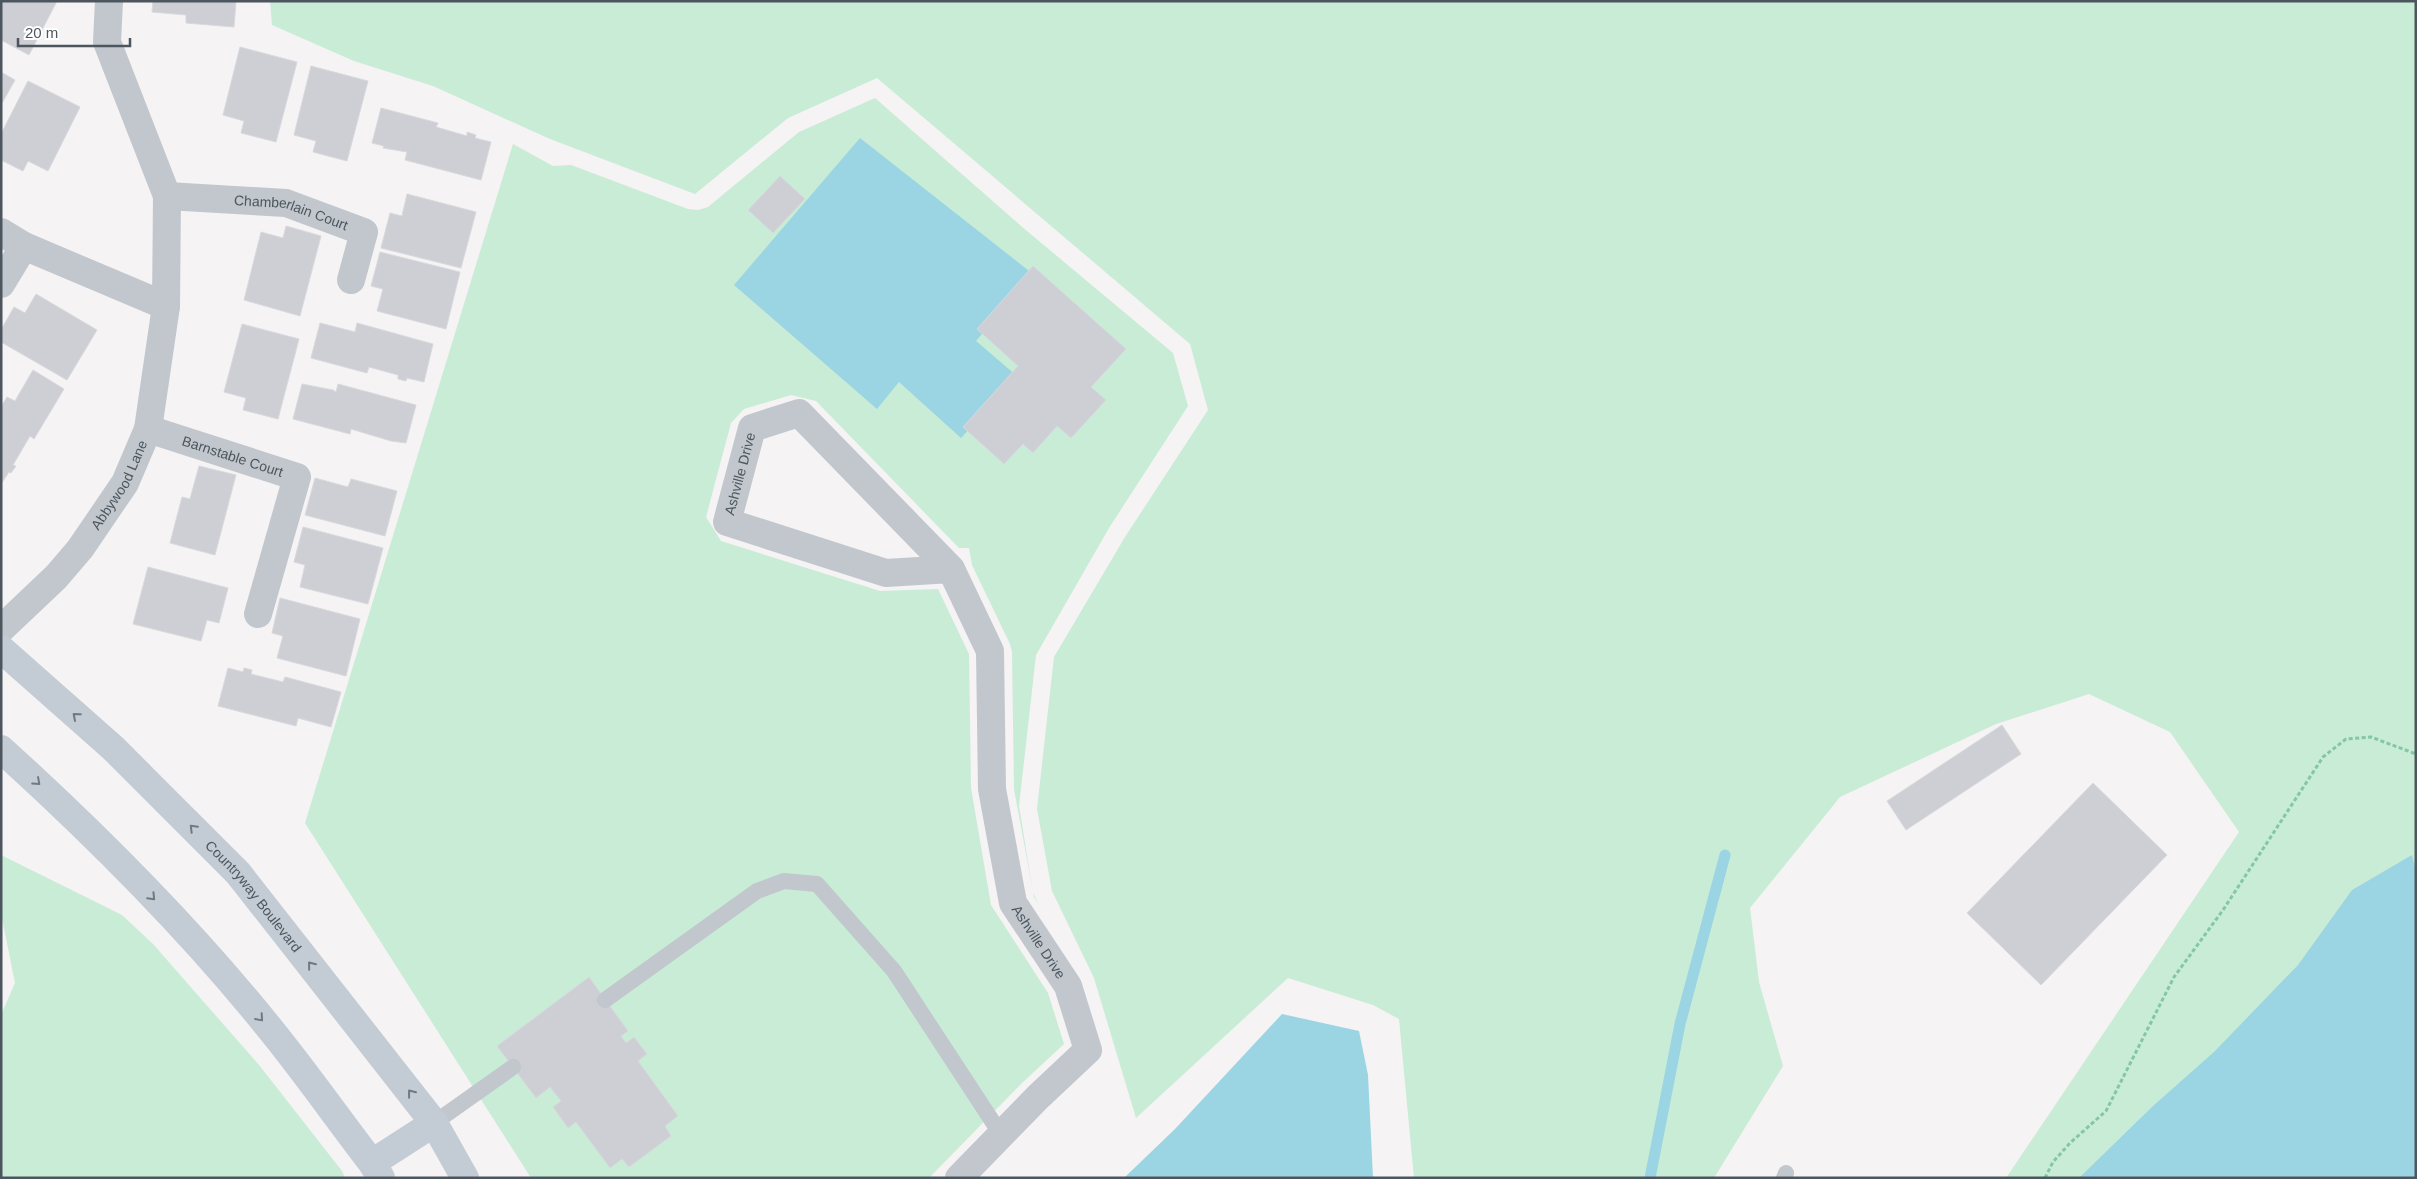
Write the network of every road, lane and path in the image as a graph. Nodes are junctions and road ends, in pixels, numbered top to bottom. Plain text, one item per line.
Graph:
1 (108, 1) edge
2 (168, 196) junction
3 (1, 232) edge
4 (24, 246) junction
5 (351, 280) dead end
6 (1, 284) edge
7 (166, 306) junction
8 (148, 429) junction
9 (951, 569) junction
10 (258, 614) dead end
11 (1, 629) edge
12 (1, 649) edge
13 (1, 749) edge
14 (2416, 754) edge
15 (605, 1000) dead end
16 (513, 1067) dead end
17 (434, 1123) junction
18 (1002, 1136) junction
19 (376, 1170) edge
20 (466, 1178) edge
21 (959, 1178) edge
22 (2045, 1178) edge

1 - 2 street, Abbywood Lane
2 - 5 street, Chamberlain Court
2 - 7 street, Abbywood Lane
3 - 4 street
4 - 6 street
4 - 7 street
7 - 8 street, Abbywood Lane
8 - 10 street, Barnstable Court
8 - 11 street, Abbywood Lane
9 - 9 street, Ashville Drive
9 - 18 street, Ashville Drive
17 -> 12 street, Countryway Boulevard
13 -> 19 street
14 - 22 path
15 - 18 lane
16 - 17 lane
17 - 19 street
17 - 20 street, Countryway Boulevard
18 - 21 street, Ashville Drive

